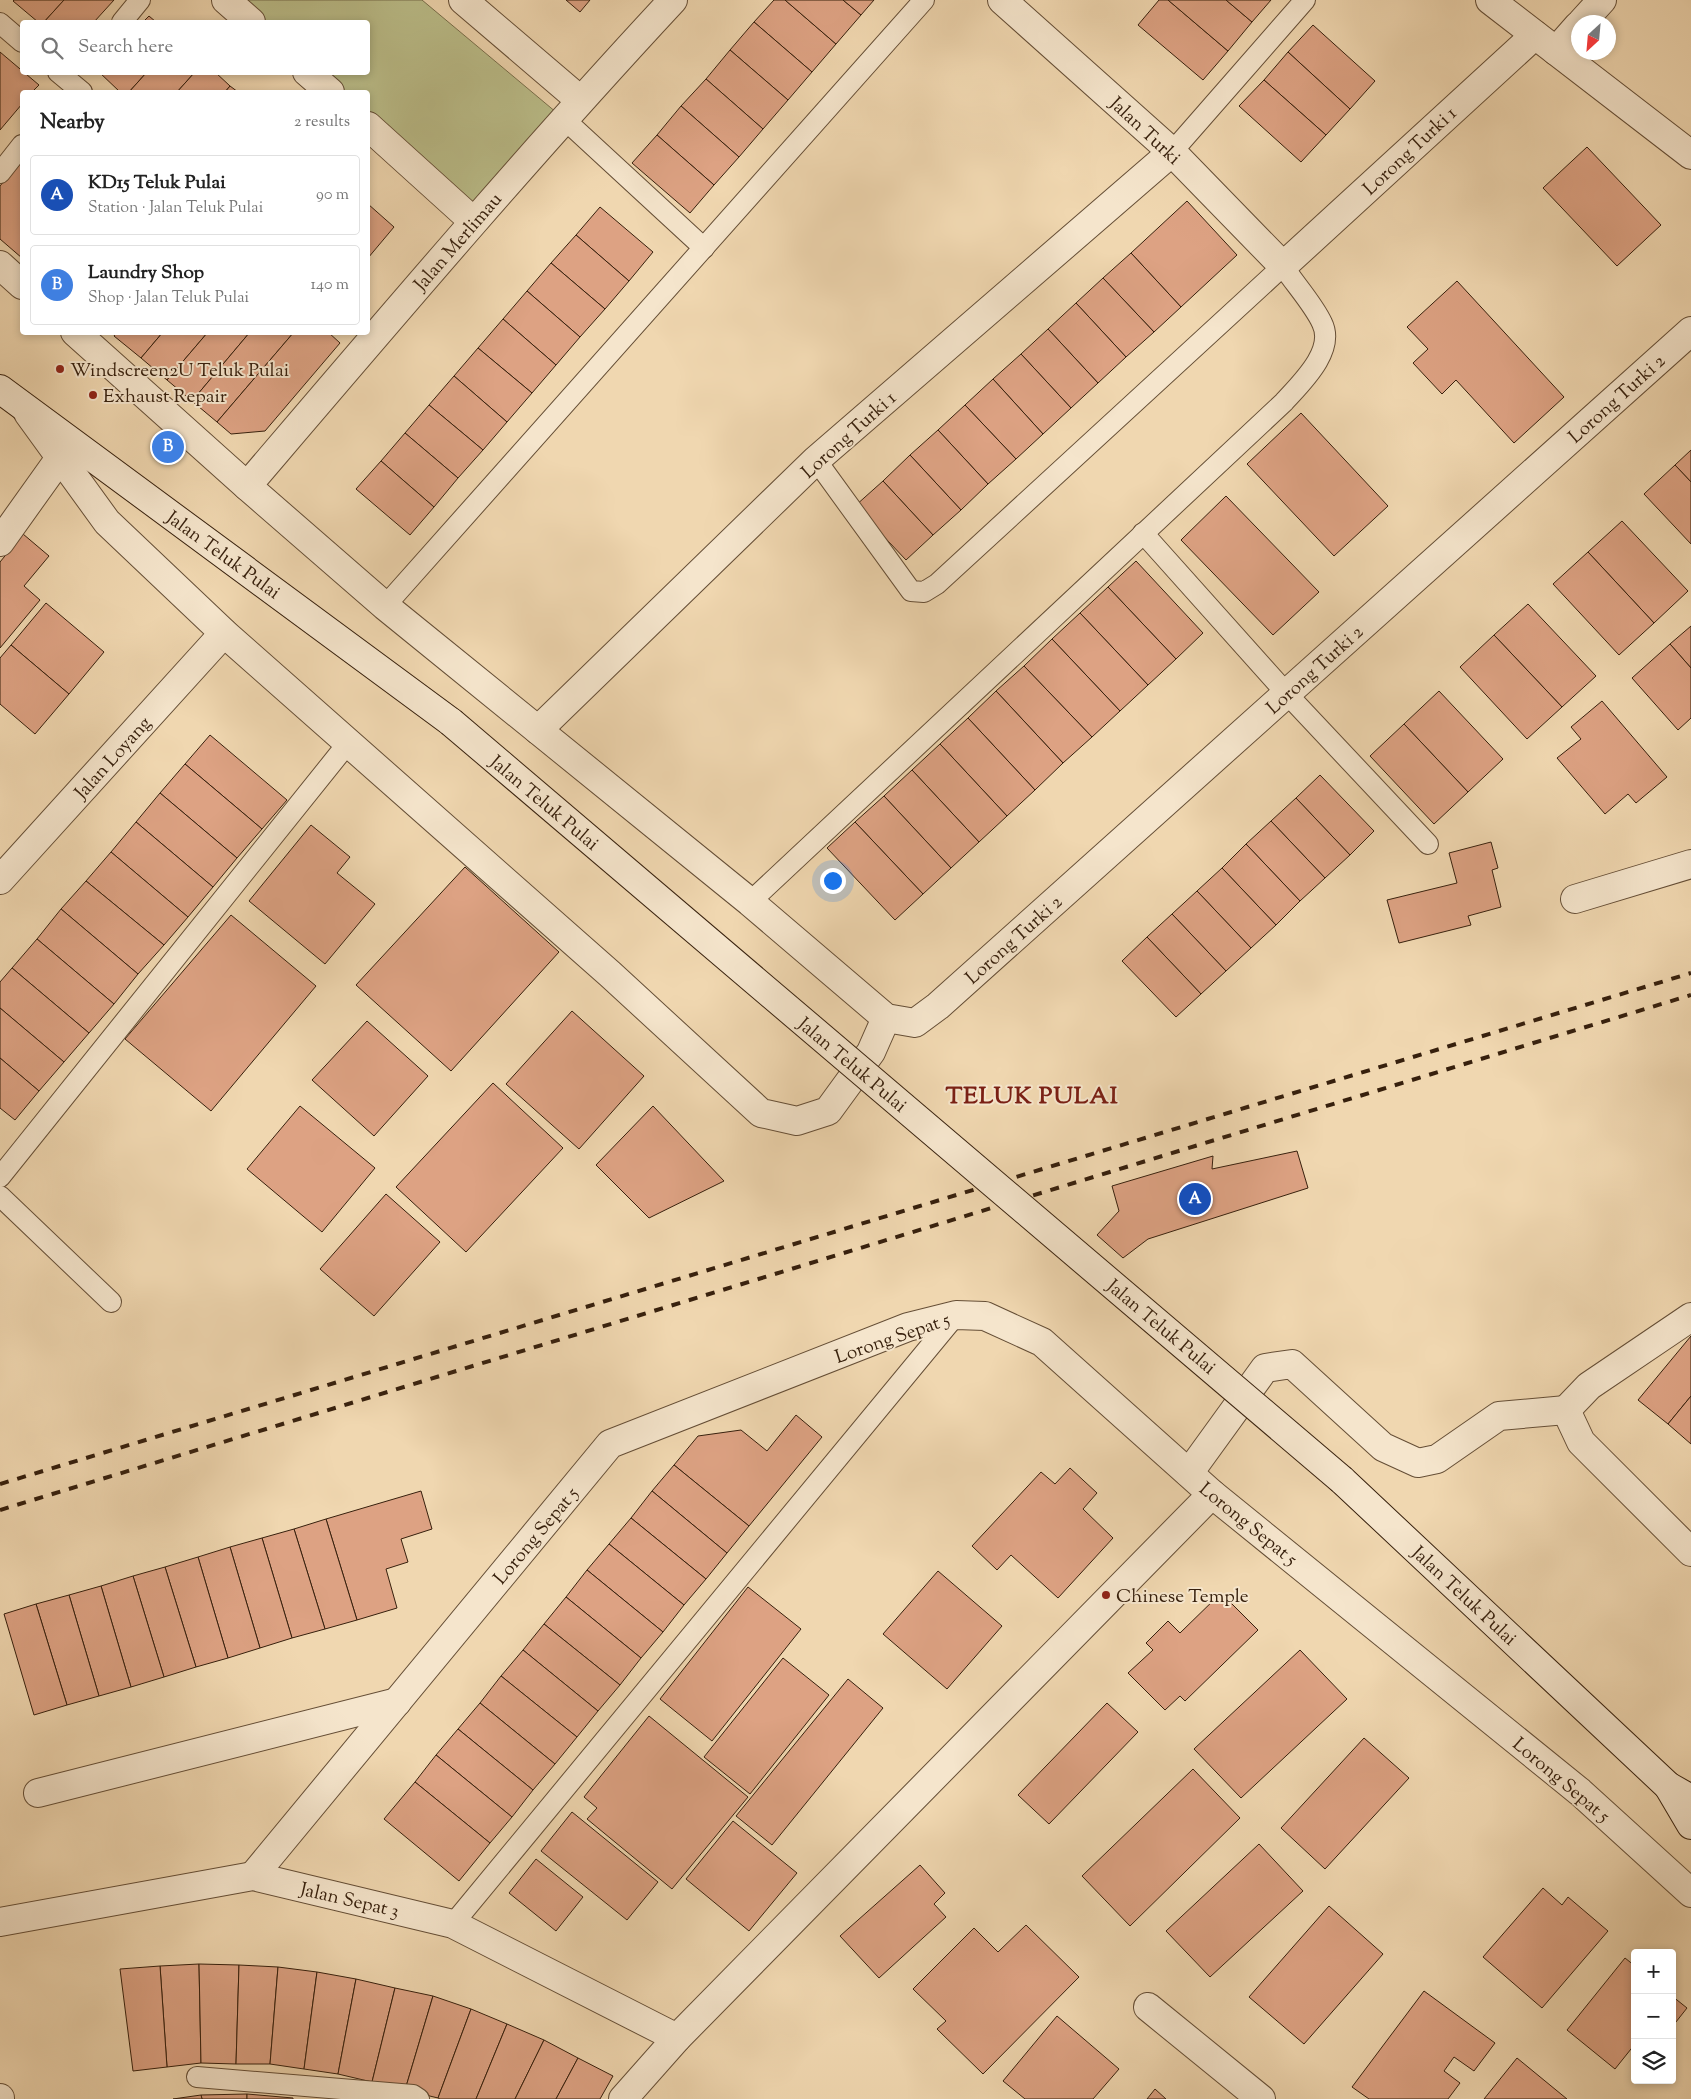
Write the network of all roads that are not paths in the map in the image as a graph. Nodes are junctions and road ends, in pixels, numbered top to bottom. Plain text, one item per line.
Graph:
1 (140, 0) edge
2 (226, 0) edge
3 (463, 0) edge
4 (673, 0) edge
5 (924, 0) edge
6 (1002, 0) edge
7 (1305, 0) edge
8 (1490, 0) edge
9 (1602, 0) edge
10 (1588, 15) edge
11 (124, 20) edge
12 (249, 20) edge
13 (0, 23) edge
14 (1535, 34) junction
15 (1571, 34) edge
16 (20, 40) edge
17 (1556, 51) junction
18 (310, 75) edge
19 (328, 90) edge
20 (572, 109) junction
21 (370, 128) edge
22 (20, 148) edge
23 (1172, 152) junction
24 (1691, 155) edge
25 (0, 173) edge
26 (474, 220) junction
27 (704, 248) junction
28 (0, 265) edge
29 (1283, 266) junction
30 (20, 283) edge
31 (1691, 331) edge
32 (370, 332) edge
33 (78, 335) edge
34 (364, 338) edge
35 (0, 389) edge
36 (22, 405) junction
37 (60, 458) junction
38 (816, 460) junction
39 (247, 486) junction
40 (1143, 534) junction
41 (0, 542) edge
42 (385, 606) junction
43 (224, 633) junction
44 (1287, 694) junction
45 (538, 730) junction
46 (348, 743) junction
47 (1428, 844) dead end
48 (1691, 864) edge
49 (0, 880) edge
50 (1575, 899) dead end
51 (750, 902) junction
52 (886, 1018) junction
53 (0, 1177) edge
54 (0, 1196) edge
55 (111, 1302) dead end
56 (956, 1315) junction
57 (1691, 1316) edge
58 (1566, 1410) junction
59 (1189, 1473) junction
60 (1212, 1494) junction
61 (1691, 1552) edge
62 (397, 1702) junction
63 (1668, 1786) junction
64 (38, 1793) dead end
65 (1691, 1799) edge
66 (1691, 1825) edge
67 (253, 1876) junction
68 (1691, 1893) edge
69 (0, 1922) edge
70 (453, 1924) junction
71 (1148, 2007) dead end
72 (678, 2038) junction
73 (197, 2077) dead end
74 (419, 2099) edge
75 (623, 2099) edge
76 (1261, 2099) edge

1 - 11 lane
2 - 12 street
3 - 20 street
4 - 20 street, Jalan Merlimau
5 - 27 lane
6 - 23 street, Jalan Turki
7 - 23 lane
8 - 14 street
9 - 10 street
13 - 16 lane
14 - 17 street
14 - 29 street, Lorong Turki 1
15 - 17 street
17 - 24 street
18 - 19 street
20 - 26 street, Jalan Merlimau
20 - 27 lane
21 - 26 street
22 - 25 lane
23 - 29 street, Jalan Turki
23 - 38 street, Lorong Turki 1
26 - 32 street, Jalan Merlimau
27 - 42 lane
28 - 30 street
29 - 38 lane
29 - 40 lane
31 - 44 street, Lorong Turki 2
33 - 39 street
34 - 39 street, Jalan Merlimau
35 - 36 street, Jalan Teluk Pulai
36 - 37 street
36 - 63 street, Jalan Teluk Pulai, bridge
37 - 41 street
37 - 43 street
38 - 45 street, Lorong Turki 1
39 - 42 street
40 - 44 lane
40 - 51 lane
42 - 45 street
43 - 46 street
43 - 49 street, Jalan Loyang
44 - 47 lane
44 - 52 street, Lorong Turki 2
45 - 51 street
46 - 52 street
46 - 53 lane
48 - 50 street
51 - 52 street
54 - 55 lane
56 - 59 street, Lorong Sepat 5
56 - 62 street, Lorong Sepat 5
56 - 70 lane
57 - 58 street
58 - 59 street
58 - 61 street
59 - 60 street, Lorong Sepat 5
60 - 68 street, Lorong Sepat 5
60 - 72 street
62 - 64 street
62 - 67 street, Lorong Sepat 5
63 - 65 street, Jalan Teluk Pulai
63 - 66 street, Jalan Teluk Pulai
67 - 69 street, Jalan Sepat 3
67 - 70 street, Jalan Sepat 3
70 - 72 street, Jalan Sepat 3
71 - 76 street
72 - 75 street
73 - 74 lane

